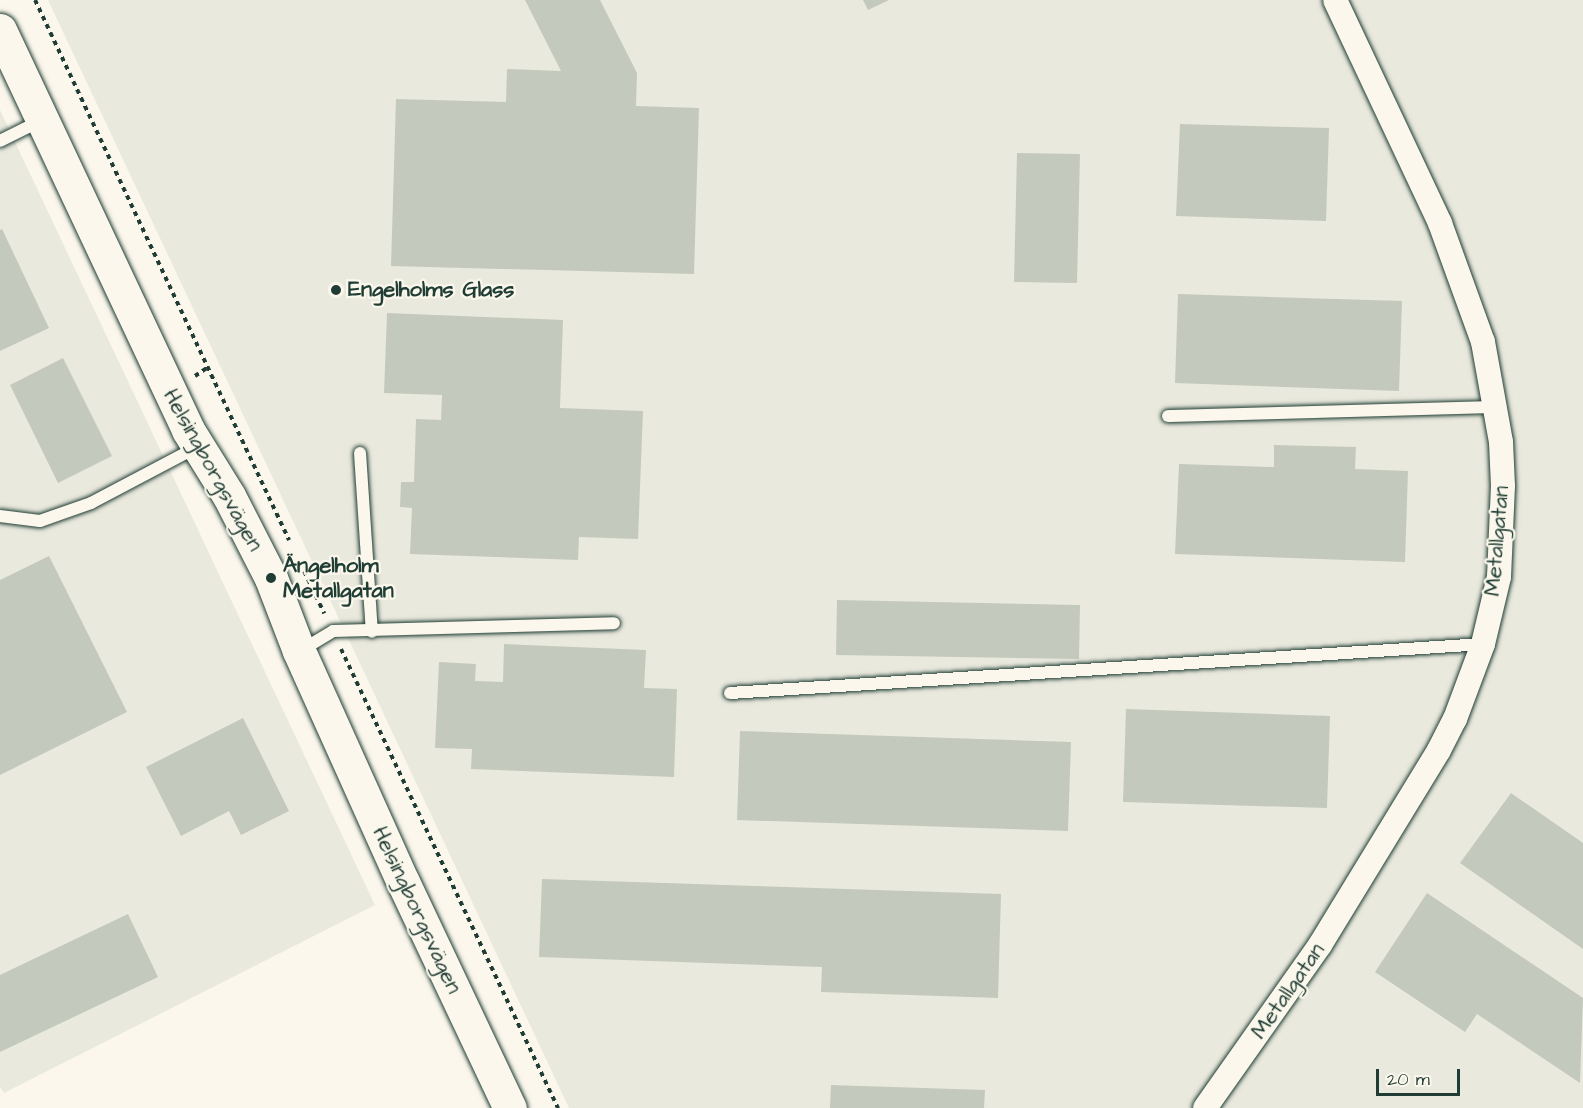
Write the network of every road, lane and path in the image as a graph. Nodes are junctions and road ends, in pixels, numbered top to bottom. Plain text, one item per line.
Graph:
1 (1335, 0) edge
2 (0, 30) edge
3 (42, 120) junction
4 (0, 141) edge
5 (207, 368) dead end
6 (191, 379) dead end
7 (1496, 407) junction
8 (1168, 416) dead end
9 (198, 447) junction
10 (360, 453) dead end
11 (0, 516) edge
12 (614, 623) dead end
13 (372, 632) junction
14 (1483, 644) junction
15 (299, 651) junction
16 (730, 693) dead end
17 (510, 1108) edge
18 (1205, 1108) edge

1 - 7 street, Metallgatan
2 - 3 main road, Helsingborgsvägen
3 - 4 lane
3 - 9 main road, Helsingborgsvägen
5 - 6 path
7 - 8 lane
7 - 14 street, Metallgatan
9 - 11 lane
9 - 15 main road, Helsingborgsvägen
10 - 13 lane
12 - 13 lane
13 - 15 lane
14 - 16 lane
14 - 18 street, Metallgatan
15 - 17 main road, Helsingborgsvägen

